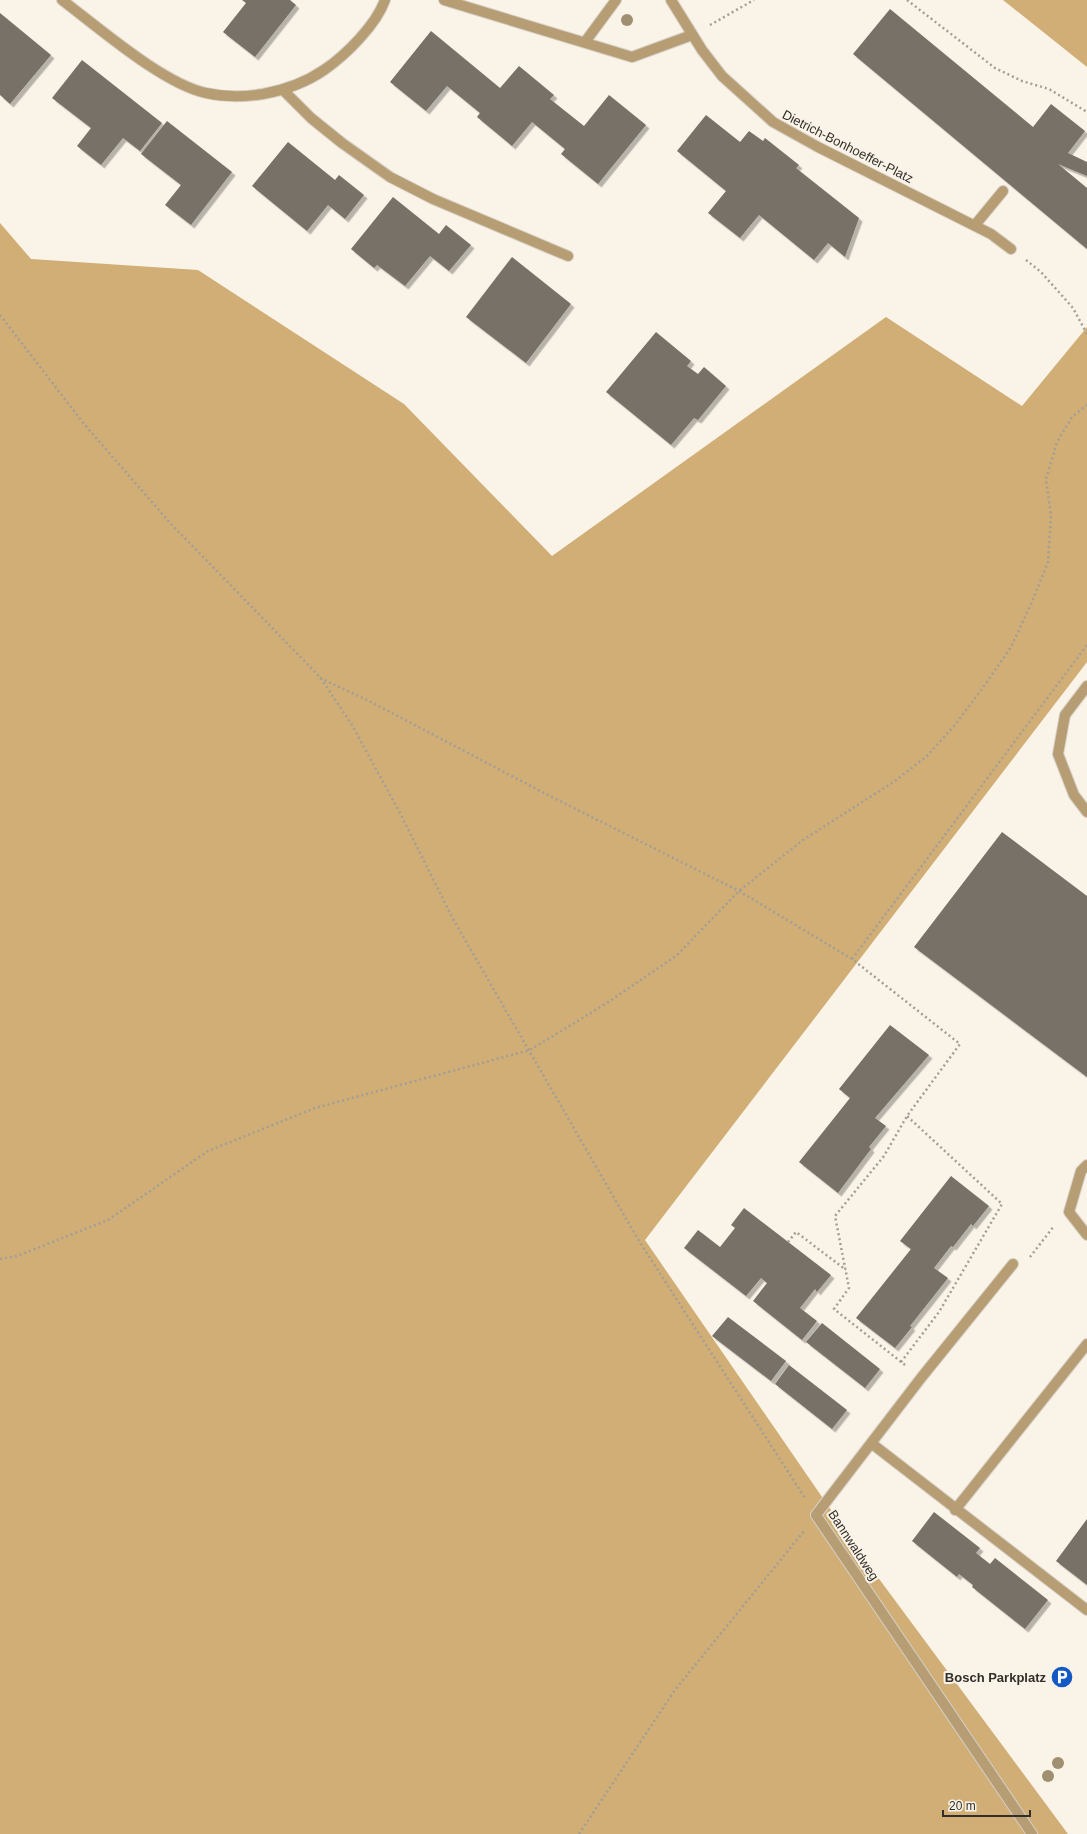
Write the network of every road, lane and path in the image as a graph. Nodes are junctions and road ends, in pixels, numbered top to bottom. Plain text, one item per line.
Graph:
1 (62, 0) edge
2 (385, 0) edge
3 (444, 0) edge
4 (616, 0) edge
5 (671, 0) edge
6 (754, 0) edge
7 (906, 0) edge
8 (692, 35) junction
9 (585, 42) junction
10 (283, 90) junction
11 (1087, 112) edge
12 (1003, 191) dead end
13 (976, 225) junction
14 (1011, 249) joint
15 (568, 256) dead end
16 (0, 315) edge
17 (1087, 334) edge
18 (1087, 405) edge
19 (1087, 645) edge
20 (320, 677) junction
21 (1087, 686) edge
22 (1087, 812) edge
23 (739, 891) junction
24 (852, 959) junction
25 (530, 1050) junction
26 (908, 1116) junction
27 (1087, 1165) edge
28 (1069, 1212) junction
29 (1087, 1235) edge
30 (788, 1242) dead end
31 (0, 1259) edge
32 (1013, 1264) joint
33 (846, 1270) junction
34 (1087, 1344) edge
35 (901, 1362) junction
36 (921, 1378) junction
37 (871, 1443) junction
38 (955, 1510) junction
39 (816, 1515) junction
40 (1087, 1610) edge
41 (579, 1834) edge
42 (1032, 1834) edge

1 - 10 street
2 - 10 street
3 - 9 street
4 - 9 street
5 - 8 street, Dietrich-Bonhoeffer-Platz
6 - 8 path
7 - 11 path
8 - 9 street
8 - 13 street, Dietrich-Bonhoeffer-Platz
10 - 15 street
12 - 13 street
13 - 14 street, Dietrich-Bonhoeffer-Platz
14 - 17 path
16 - 20 path
18 - 23 path
19 - 24 path
20 - 23 path
20 - 25 path
21 - 22 street
23 - 24 path
23 - 25 path
24 - 26 path
25 - 31 path
25 - 39 path
26 - 33 path
26 - 35 path
27 - 28 street
28 - 29 street
28 - 32 path
30 - 33 path
32 - 36 street, Bannwaldweg
33 - 35 path
34 - 38 street
35 - 36 path
36 - 37 street, Bannwaldweg
37 - 38 street
37 - 39 street, Bannwaldweg
38 - 40 street
39 - 41 path
39 - 42 street, Bannwaldweg

